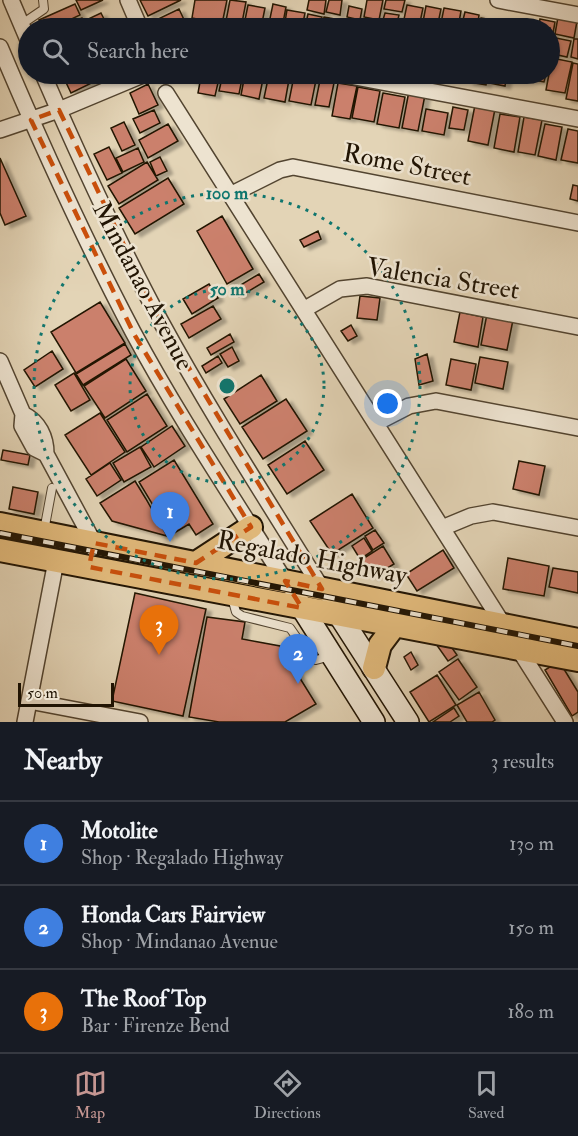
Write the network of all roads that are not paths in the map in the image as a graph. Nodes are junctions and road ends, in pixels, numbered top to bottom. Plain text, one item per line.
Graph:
1 (12, 0) edge
2 (43, 0) edge
3 (128, 0) edge
4 (498, 0) edge
5 (578, 15) edge
6 (20, 18) edge
7 (31, 18) edge
8 (136, 18) edge
9 (0, 47) edge
10 (47, 84) edge
11 (121, 84) edge
12 (393, 84) edge
13 (166, 93) dead end
14 (59, 110) junction
15 (578, 118) edge
16 (31, 120) junction
17 (0, 130) edge
18 (232, 194) junction
19 (578, 223) edge
20 (305, 309) junction
21 (578, 327) edge
22 (0, 362) edge
23 (376, 423) junction
24 (578, 428) edge
25 (52, 488) dead end
26 (0, 524) edge
27 (251, 527) junction
28 (442, 528) junction
29 (578, 528) edge
30 (44, 533) junction
31 (94, 543) junction
32 (0, 550) edge
33 (56, 561) junction
34 (196, 563) junction
35 (89, 567) junction
36 (285, 581) junction
37 (322, 589) junction
38 (232, 594) junction
39 (302, 608) junction
40 (339, 615) junction
41 (395, 625) junction
42 (504, 625) junction
43 (578, 640) edge
44 (518, 648) junction
45 (332, 656) junction
46 (578, 660) edge
47 (374, 668) junction
48 (29, 701) junction
49 (564, 721) edge
50 (26, 722) edge
51 (140, 722) edge
52 (374, 722) edge
53 (408, 722) edge

1 - 6 street
2 - 7 lane
3 - 8 street
4 - 5 street
9 - 16 street, Mindanao Avenue
10 - 14 street, Mindanao Avenue
11 - 14 street
12 - 15 street
13 - 18 street
14 - 16 street
14 - 37 street, Mindanao Avenue
16 - 17 street
16 - 27 street, Mindanao Avenue
18 - 19 street, Rome Street
18 - 20 street
20 - 21 street, Valencia Street
20 - 23 street
22 - 31 street
23 - 24 street
23 - 28 street
25 - 30 lane
26 - 30 main road, Regalado Highway
27 - 34 main road
27 - 36 street, Mindanao Avenue
28 - 29 street
28 - 42 street
30 - 31 main road, Regalado Highway
31 - 34 main road, Regalado Highway
31 - 35 street
32 - 33 main road, Regalado Highway
33 - 35 main road, Regalado Highway
33 - 48 street
34 - 36 main road, Regalado Highway
35 - 38 main road, Regalado Highway
36 - 37 main road, Regalado Highway
36 - 39 main road, Mindanao Avenue
37 - 40 main road, Mindanao Avenue
37 - 42 main road, Regalado Highway
38 - 39 main road, Regalado Highway
38 - 45 lane
39 - 40 main road, Regalado Highway
39 - 45 main road, Mindanao Avenue
40 - 41 main road, Regalado Highway
40 - 47 main road, Mindanao Avenue
41 - 44 main road, Regalado Highway
41 - 47 main road
42 - 43 main road, Regalado Highway
42 - 44 street
44 - 46 main road, Regalado Highway
44 - 49 street
45 - 52 main road, Mindanao Avenue
47 - 53 main road, Mindanao Avenue
48 - 50 street
48 - 51 street

